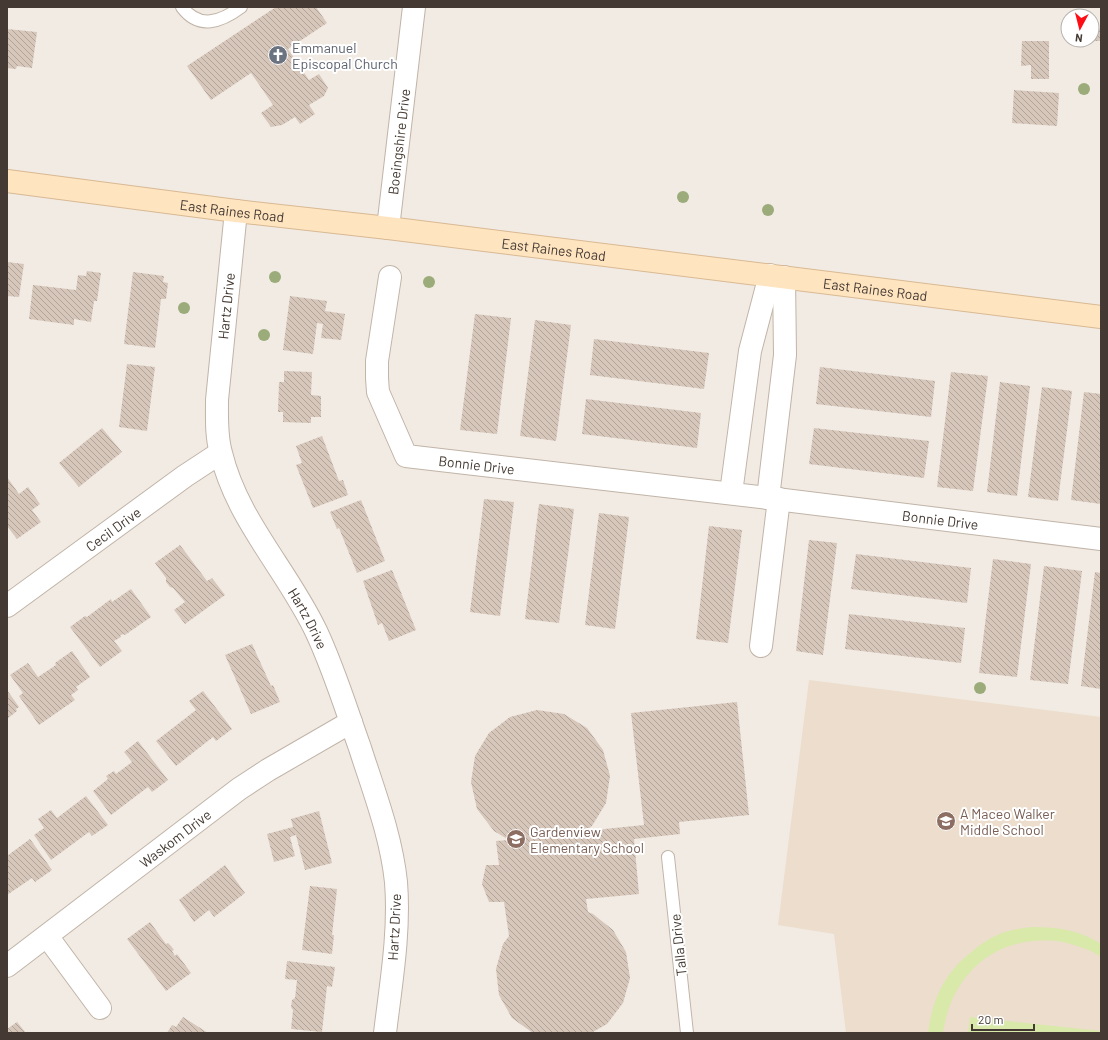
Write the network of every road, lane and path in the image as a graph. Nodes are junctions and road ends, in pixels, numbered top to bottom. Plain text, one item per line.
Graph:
1 (182, 7) edge
2 (241, 7) edge
3 (414, 7) edge
4 (7, 181) edge
5 (236, 211) junction
6 (388, 228) junction
7 (777, 276) junction
8 (390, 277) dead end
9 (1101, 317) edge
10 (220, 453) junction
11 (731, 493) junction
12 (773, 498) junction
13 (1101, 539) edge
14 (7, 606) edge
15 (761, 646) dead end
16 (351, 722) junction
17 (668, 856) dead end
18 (47, 936) junction
19 (7, 966) edge
20 (100, 1008) dead end
21 (385, 1033) edge
22 (687, 1033) edge

1 - 2 lane
3 - 6 street, Boeingshire Drive
4 - 5 main road, East Raines Road
5 - 6 main road, East Raines Road
5 - 10 street, Hartz Drive
6 - 7 main road, East Raines Road
7 - 9 main road, East Raines Road
7 - 11 street
7 - 12 street
8 - 11 street, Bonnie Drive
10 - 14 street, Cecil Drive
10 - 16 street, Hartz Drive
11 - 12 street, Bonnie Drive
12 - 13 street, Bonnie Drive
12 - 15 street
16 - 18 street, Waskom Drive
16 - 21 street, Hartz Drive
17 - 22 lane, Talla Drive
18 - 19 street, Waskom Drive
18 - 20 street

